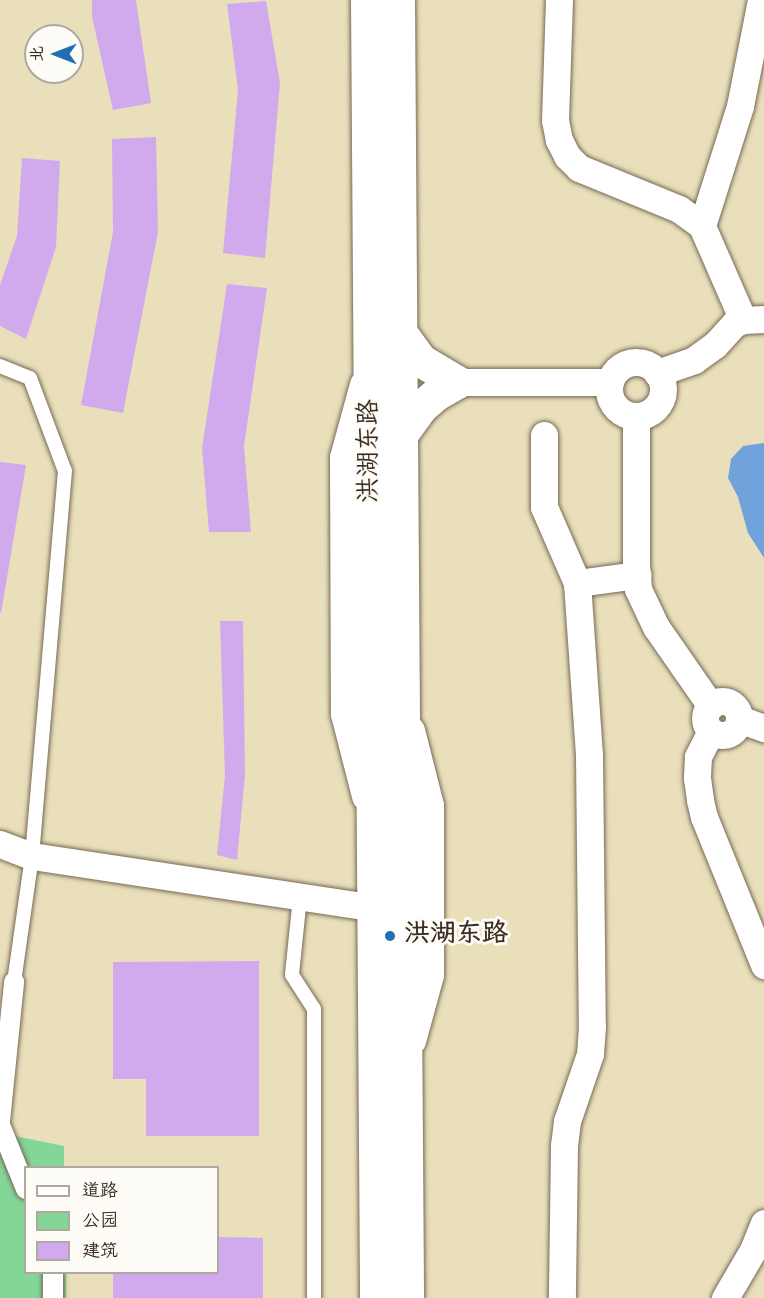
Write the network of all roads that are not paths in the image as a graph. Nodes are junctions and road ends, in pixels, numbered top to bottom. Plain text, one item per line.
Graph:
1 (367, 0) edge
2 (398, 0) edge
3 (559, 0) edge
4 (761, 0) edge
5 (755, 78) edge
6 (702, 226) junction
7 (754, 319) edge
8 (400, 333) junction
9 (0, 366) edge
10 (657, 373) junction
11 (457, 382) junction
12 (610, 382) junction
13 (636, 416) junction
14 (401, 435) junction
15 (544, 435) dead end
16 (637, 575) junction
17 (577, 583) junction
18 (711, 718) junction
19 (764, 728) edge
20 (0, 844) edge
21 (32, 856) junction
22 (300, 897) junction
23 (374, 908) junction
24 (764, 965) edge
25 (14, 982) joint
26 (0, 1123) edge
27 (24, 1184) edge
28 (764, 1223) edge
29 (53, 1274) edge
30 (53, 1298) edge
31 (314, 1298) edge
32 (376, 1298) edge
33 (407, 1298) edge
34 (562, 1298) edge
35 (725, 1298) edge

1 - 23 main road, 洪湖东路
2 - 8 main road, 洪湖东路
3 - 6 street
4 - 5 street
5 - 6 street
6 - 7 street
7 - 10 street
8 - 11 main road
8 - 14 main road, 洪湖东路
9 - 21 lane
10 - 12 street
10 - 13 street
11 - 12 street
11 - 14 main road
12 - 13 street
13 - 16 street
14 - 33 main road, 洪湖东路
15 - 17 street
16 - 17 street
16 - 18 street
17 - 34 street
18 - 19 street
18 - 24 street
20 - 21 street
21 - 22 street
21 - 25 lane
22 - 23 street
22 - 31 lane
23 - 32 main road, 洪湖东路
25 - 26 street
26 - 27 street
28 - 35 street
29 - 30 street

